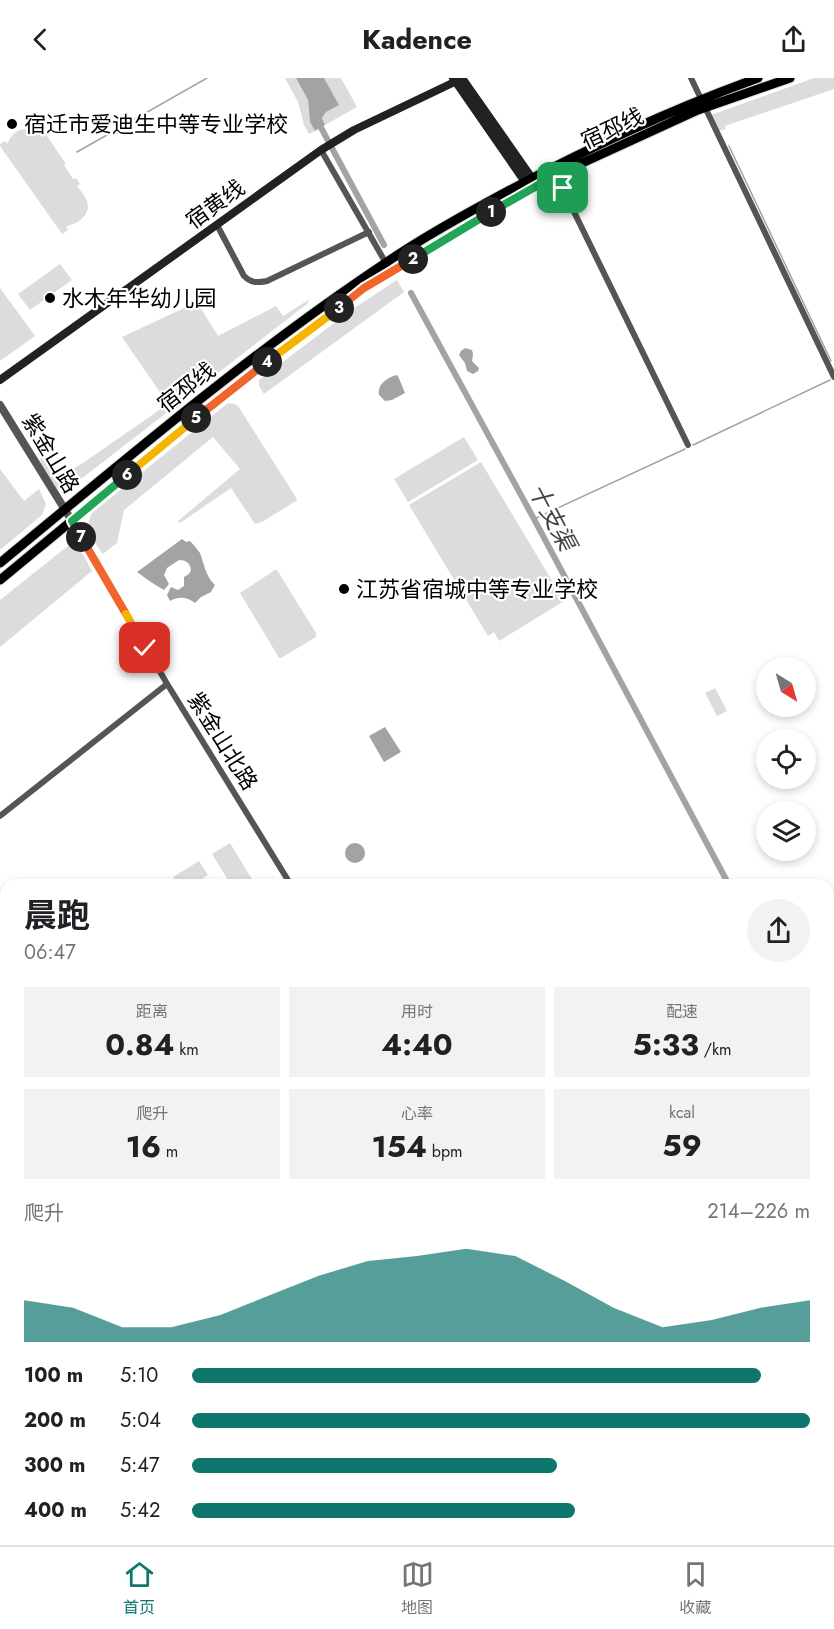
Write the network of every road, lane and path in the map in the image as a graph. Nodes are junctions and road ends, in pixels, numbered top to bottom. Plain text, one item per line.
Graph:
1 (691, 78) edge
2 (758, 78) edge
3 (790, 78) edge
4 (459, 79) edge
5 (703, 103) junction
6 (322, 149) junction
7 (556, 175) junction
8 (528, 180) junction
9 (217, 225) junction
10 (369, 232) junction
11 (386, 262) junction
12 (391, 272) junction
13 (834, 377) edge
14 (0, 380) edge
15 (0, 405) edge
16 (688, 445) dead end
17 (65, 510) junction
18 (72, 521) junction
19 (0, 563) edge
20 (0, 579) edge
21 (167, 684) junction
22 (0, 816) edge
23 (287, 879) edge

1 - 5 street
2 - 5 main road, 宿邳线
3 - 5 main road, 宿邳线
4 - 6 main road, 宿黄线
4 - 8 main road
5 - 7 main road, 宿邳线
5 - 8 main road, 宿邳线
5 - 13 street
6 - 9 main road, 宿黄线
6 - 10 street
7 - 12 main road, 宿邳线
7 - 16 street
8 - 11 main road, 宿邳线
9 - 10 street
9 - 14 main road, 宿黄线
10 - 11 street
11 - 12 street
11 - 17 main road, 宿邳线
12 - 18 main road, 宿邳线
15 - 17 street, 紫金山路
17 - 18 street, 紫金山路
17 - 19 main road, 宿邳线
18 - 20 main road, 宿邳线
18 - 21 street, 紫金山北路
21 - 22 street
21 - 23 street, 紫金山北路

